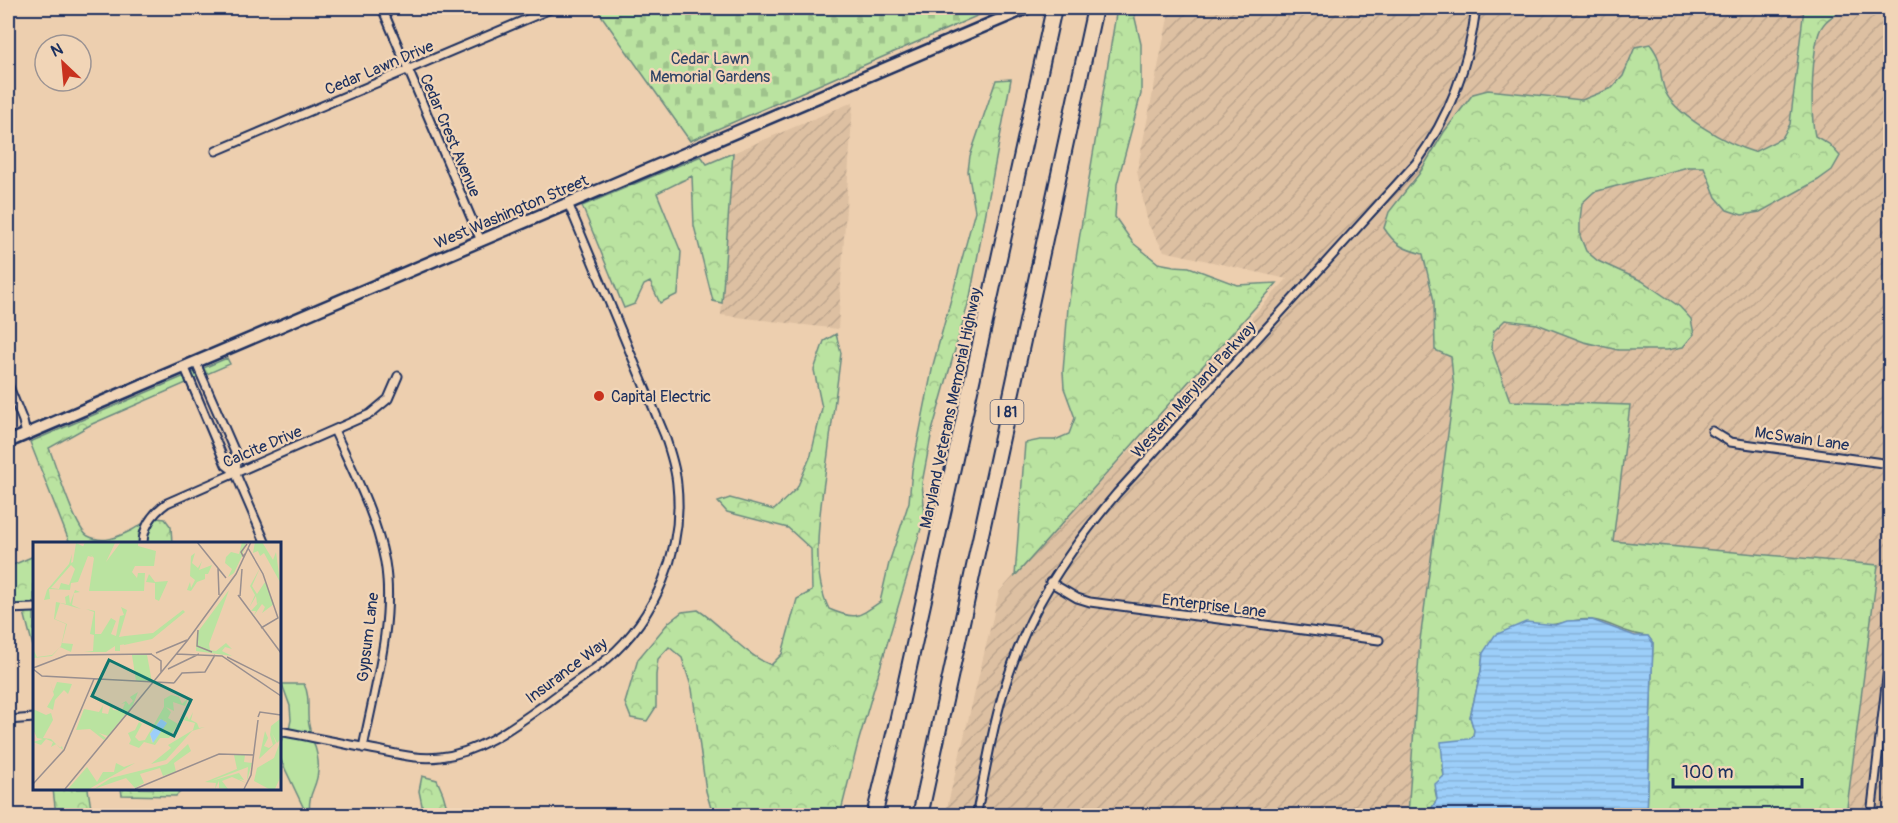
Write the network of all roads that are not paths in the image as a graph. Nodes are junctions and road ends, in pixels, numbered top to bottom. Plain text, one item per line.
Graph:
1 (382, 8) edge
2 (553, 8) edge
3 (1027, 8) edge
4 (1054, 8) edge
5 (1095, 8) edge
6 (1476, 8) edge
7 (408, 69) junction
8 (216, 151) dead end
9 (568, 203) junction
10 (481, 240) junction
11 (196, 363) junction
12 (184, 368) junction
13 (398, 376) dead end
14 (8, 384) edge
15 (334, 430) junction
16 (1712, 431) dead end
17 (26, 435) junction
18 (8, 442) edge
19 (1890, 464) edge
20 (236, 472) junction
21 (143, 542) edge
22 (265, 542) edge
23 (1050, 582) junction
24 (33, 608) edge
25 (8, 609) edge
26 (1379, 640) dead end
27 (1890, 651) edge
28 (33, 718) edge
29 (8, 720) edge
30 (280, 731) edge
31 (363, 748) junction
32 (874, 816) edge
33 (920, 816) edge
34 (976, 816) edge
35 (1871, 816) edge

1 - 7 street, Cedar Crest Avenue
2 - 7 street, Cedar Lawn Drive
3 - 9 main road, West Washington Street
4 - 32 highway, Maryland Veterans Memorial Highway / I 81
5 - 33 highway, I 81
6 - 23 street, Western Maryland Parkway
7 - 8 street, Cedar Lawn Drive
7 - 10 street, Cedar Crest Avenue
9 - 10 main road, West Washington Street
9 - 31 street, Insurance Way
10 - 11 main road, West Washington Street
11 - 12 main road, West Washington Street
11 - 20 street
12 - 17 main road, West Washington Street
12 - 20 street
13 - 15 street, Calcite Drive
14 - 17 street
15 - 20 street, Calcite Drive
15 - 31 street, Gypsum Lane
16 - 19 street, McSwain Lane
17 - 18 main road, West Washington Street
20 - 21 street, Calcite Drive
20 - 22 street
23 - 26 street, Enterprise Lane
23 - 34 street, Western Maryland Parkway
24 - 25 street
27 - 35 street
28 - 29 street
30 - 31 street, Insurance Way

